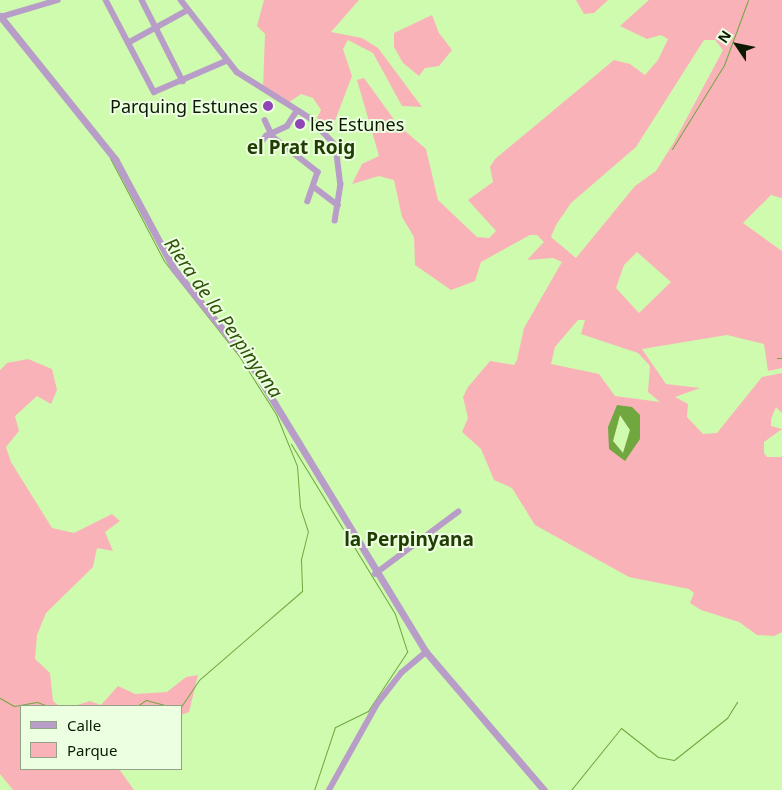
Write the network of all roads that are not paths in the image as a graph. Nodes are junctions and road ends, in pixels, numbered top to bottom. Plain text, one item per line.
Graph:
1 (58, 0) edge
2 (106, 0) edge
3 (142, 0) edge
4 (181, 0) edge
5 (188, 10) junction
6 (0, 17) edge
7 (156, 28) junction
8 (128, 43) junction
9 (226, 61) junction
10 (183, 80) junction
11 (296, 112) junction
12 (265, 120) dead end
13 (272, 133) junction
14 (258, 146) dead end
15 (314, 187) junction
16 (308, 201) dead end
17 (338, 204) junction
18 (335, 221) dead end
19 (458, 512) dead end
20 (375, 574) junction
21 (426, 652) junction
22 (329, 790) edge
23 (544, 790) edge

1 - 6 street
2 - 8 street
3 - 7 street
4 - 5 street
5 - 7 street
5 - 9 street
6 - 20 street
7 - 8 street
7 - 10 street
8 - 10 street
9 - 10 street
9 - 11 street
11 - 13 street
11 - 17 street
12 - 13 street
13 - 14 street
13 - 15 street
15 - 16 street
15 - 17 street
17 - 18 street
19 - 20 street
20 - 21 street
21 - 22 street
21 - 23 street

